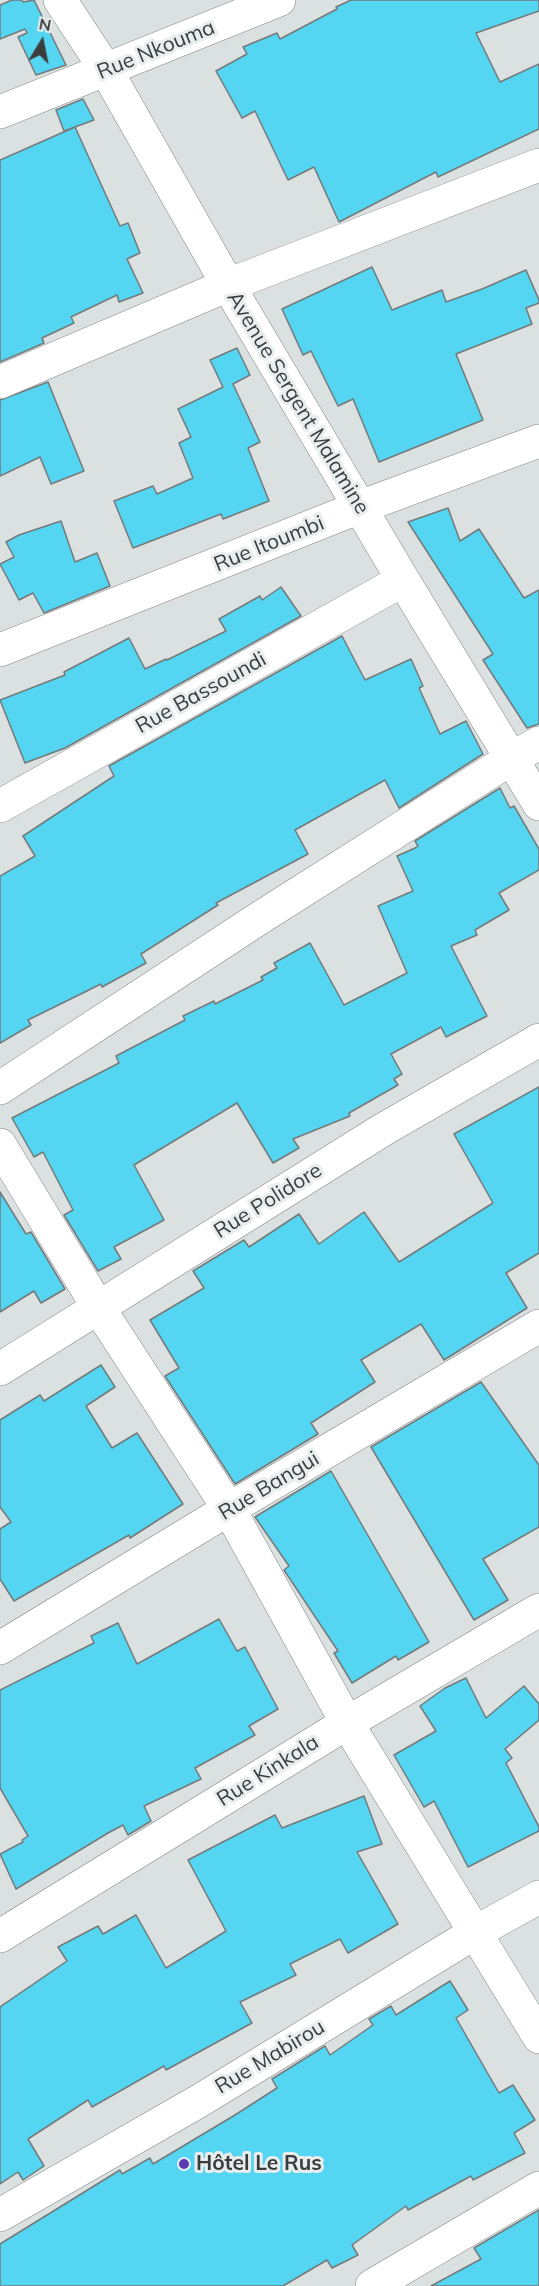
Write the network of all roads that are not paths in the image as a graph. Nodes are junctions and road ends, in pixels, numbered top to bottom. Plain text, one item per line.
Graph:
1 (60, 0) edge
2 (279, 0) edge
3 (106, 70) junction
4 (0, 112) edge
5 (539, 165) edge
6 (228, 285) junction
7 (0, 382) edge
8 (539, 441) edge
9 (360, 507) junction
10 (403, 580) junction
11 (0, 650) edge
12 (526, 751) edge
13 (539, 804) edge
14 (0, 806) edge
15 (539, 1040) edge
16 (0, 1088) edge
17 (0, 1145) edge
18 (98, 1307) junction
19 (539, 1326) edge
20 (0, 1369) edge
21 (229, 1509) junction
22 (539, 1610) edge
23 (0, 1648) edge
24 (347, 1723) junction
25 (539, 1897) edge
26 (476, 1932) junction
27 (0, 1936) edge
28 (539, 2037) edge
29 (539, 2188) edge
30 (0, 2215) edge
31 (372, 2286) edge

1 - 3 street, Avenue Sergent Malamine
2 - 3 street, Rue Nkouma
3 - 4 street, Rue Nkouma
3 - 6 street, Avenue Sergent Malamine
5 - 6 street
6 - 7 street
6 - 9 street, Avenue Sergent Malamine
8 - 9 street, Rue Itoumbi
9 - 10 street, Avenue Sergent Malamine
9 - 11 street, Rue Itoumbi
10 - 12 street, Avenue Sergent Malamine
10 - 14 street, Rue Bassoundi
12 - 13 street, Avenue Sergent Malamine
12 - 16 street
15 - 18 street, Rue Polidore
17 - 18 street
18 - 20 street, Rue Polidore
18 - 21 street
19 - 21 street, Rue Bangui
21 - 23 street, Rue Bangui
21 - 24 street
22 - 24 street, Rue Kinkala
24 - 26 street
24 - 27 street, Rue Kinkala
25 - 26 street, Rue Mabirou
26 - 28 street
26 - 30 street, Rue Mabirou
29 - 31 street

